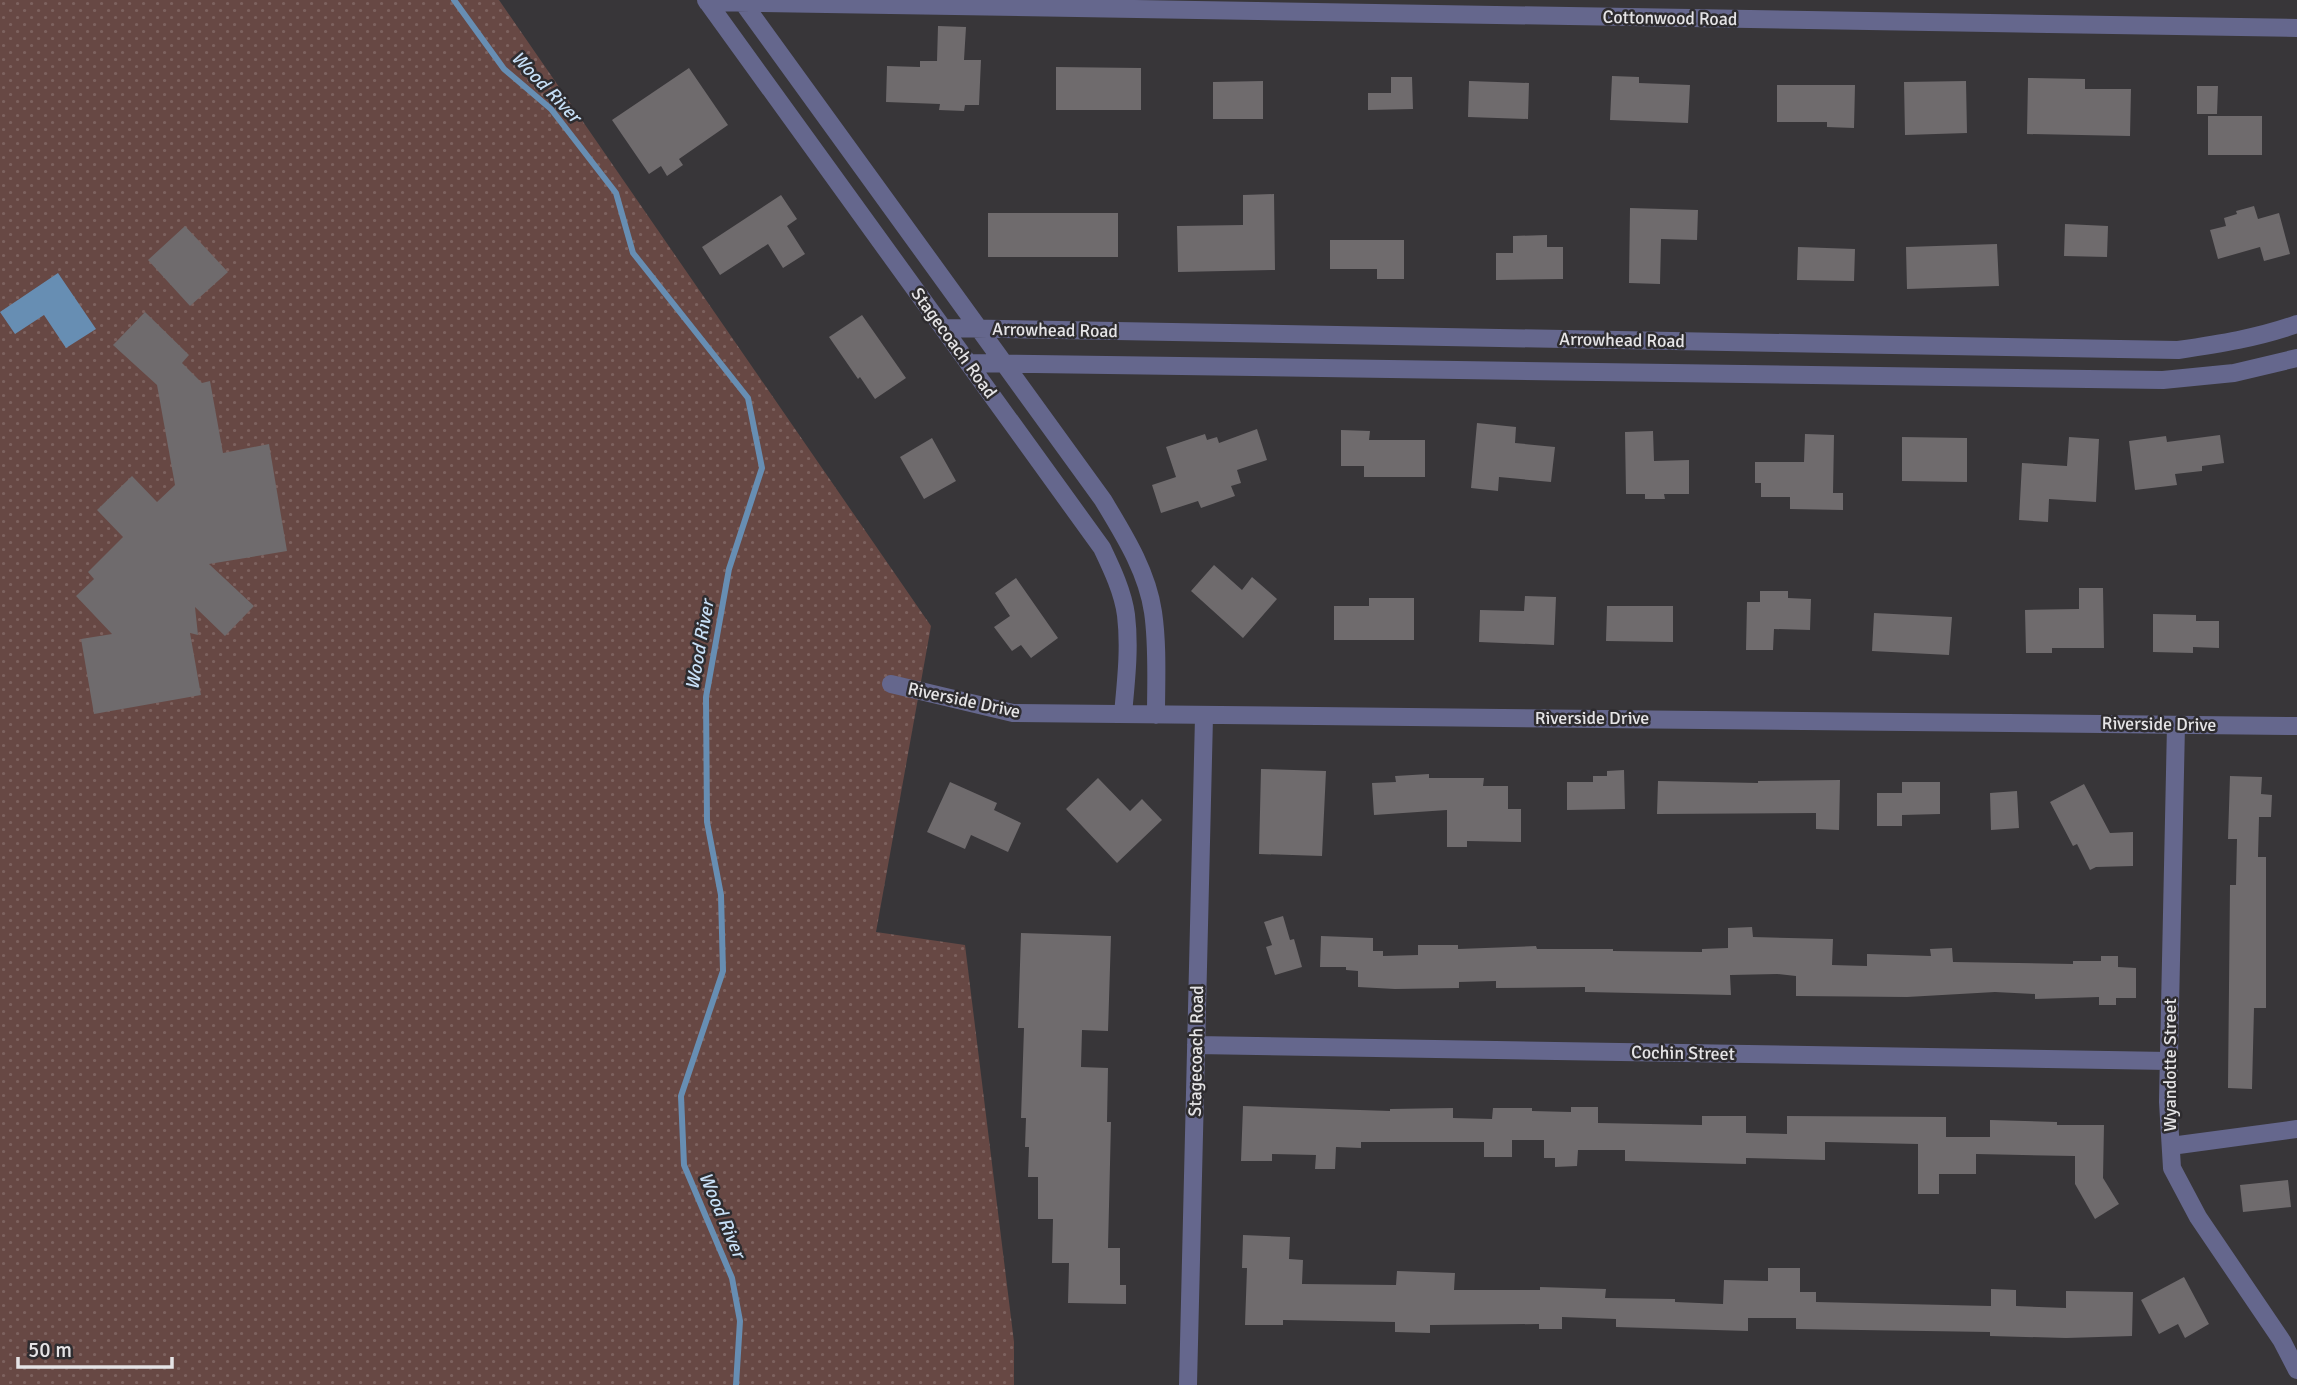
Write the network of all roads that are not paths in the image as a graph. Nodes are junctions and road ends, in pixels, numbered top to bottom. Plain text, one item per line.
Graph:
1 (706, 1) edge
2 (742, 1) edge
3 (2297, 28) edge
4 (2297, 324) edge
5 (943, 328) junction
6 (979, 329) junction
7 (2297, 358) edge
8 (968, 363) junction
9 (1003, 364) junction
10 (891, 684) dead end
11 (1123, 714) junction
12 (1157, 715) junction
13 (1204, 717) junction
14 (2176, 725) junction
15 (2297, 726) edge
16 (1196, 1045) junction
17 (2169, 1062) junction
18 (2297, 1129) edge
19 (2171, 1146) junction
20 (2297, 1370) edge
21 (1188, 1385) edge

1 - 2 street, Cottonwood Road
1 - 5 street, Stagecoach Road
2 - 3 street, Cottonwood Road
2 - 6 street, Stagecoach Road
4 - 6 street, Arrowhead Road
5 - 6 street, Arrowhead Road
5 - 8 street, Stagecoach Road
6 - 9 street, Stagecoach Road
7 - 9 street, Arrowhead Road
8 - 9 street, Arrowhead Road
8 - 11 street, Stagecoach Road
9 - 12 street, Stagecoach Road
10 - 11 street, Riverside Drive
11 - 12 street, Riverside Drive
12 - 13 street, Riverside Drive
13 - 14 street, Riverside Drive
13 - 16 street, Stagecoach Road
14 - 15 street, Riverside Drive
14 - 17 street, Wyandotte Street
16 - 17 street, Cochin Street
16 - 21 street, Stagecoach Road
17 - 19 street, Wyandotte Street
18 - 19 street
19 - 20 street, Wyandotte Street

